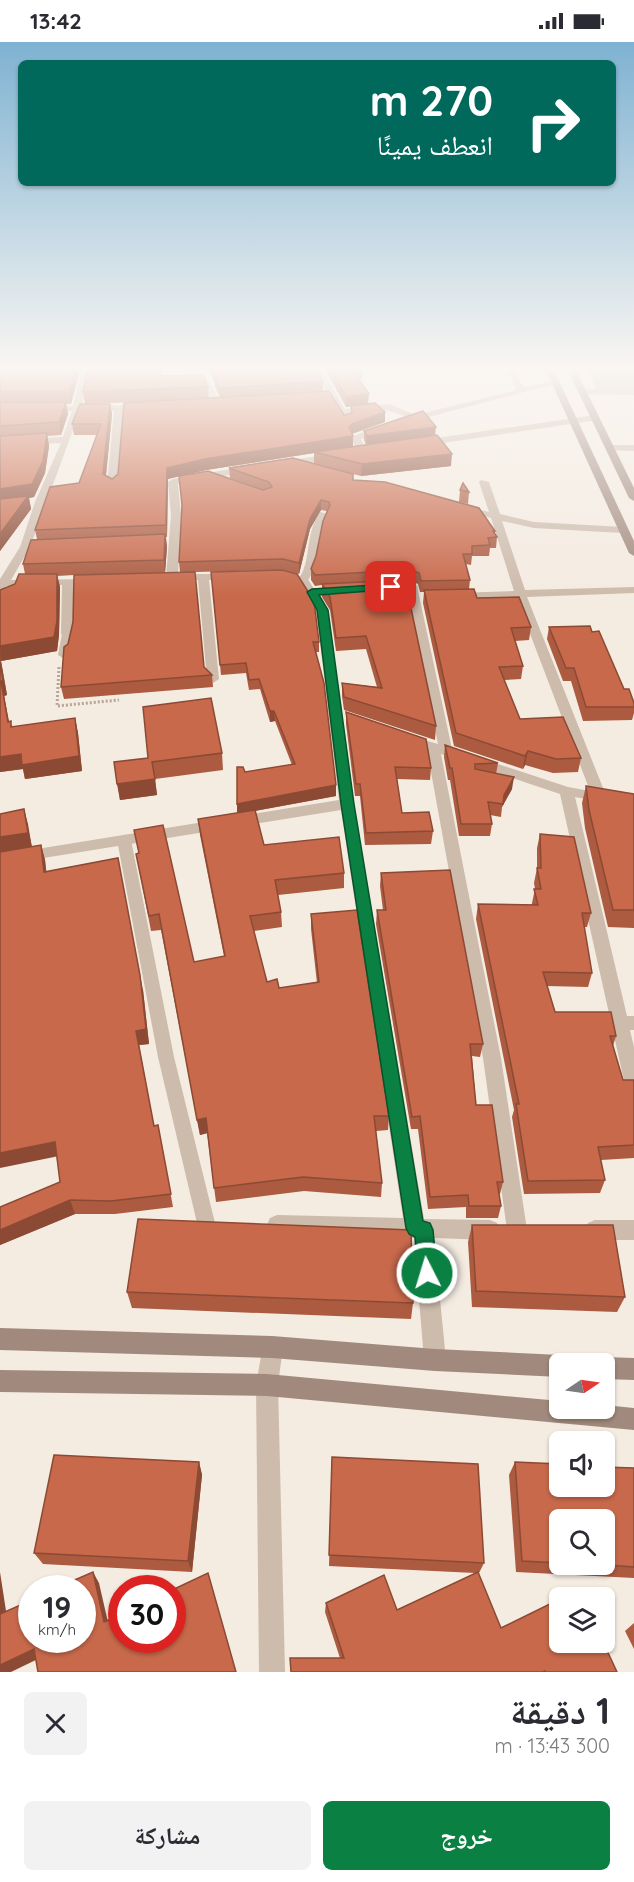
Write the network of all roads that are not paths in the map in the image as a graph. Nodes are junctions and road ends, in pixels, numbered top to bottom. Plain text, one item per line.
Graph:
1 (21, 442) edge
2 (66, 442) edge
3 (116, 442) edge
4 (355, 442) edge
5 (430, 442) edge
6 (582, 442) edge
7 (607, 442) edge
8 (0, 443) edge
9 (409, 445) edge
10 (610, 448) junction
11 (634, 448) edge
12 (374, 450) edge
13 (352, 453) junction
14 (291, 464) junction
15 (279, 465) edge
16 (255, 468) edge
17 (313, 469) edge
18 (207, 475) junction
19 (227, 482) edge
20 (484, 482) dead end
21 (630, 483) edge
22 (112, 485) edge
23 (634, 498) edge
24 (457, 507) edge
25 (323, 514) edge
26 (496, 517) junction
27 (623, 530) junction
28 (163, 542) edge
29 (174, 542) junction
30 (36, 547) edge
31 (25, 548) junction
32 (634, 553) edge
33 (203, 577) junction
34 (303, 579) junction
35 (114, 580) edge
36 (68, 582) junction
37 (2, 585) edge
38 (378, 588) edge
39 (634, 590) edge
40 (520, 593) junction
41 (447, 597) edge
42 (67, 634) joint
43 (63, 655) edge
44 (213, 679) edge
45 (411, 740) edge
46 (439, 749) junction
47 (566, 791) junction
48 (600, 798) junction
49 (634, 803) edge
50 (347, 804) junction
51 (124, 840) junction
52 (0, 860) edge
53 (626, 1023) edge
54 (634, 1085) edge
55 (206, 1223) joint
56 (230, 1224) edge
57 (253, 1224) edge
58 (419, 1229) junction
59 (517, 1230) junction
60 (540, 1230) edge
61 (576, 1230) edge
62 (634, 1230) edge
63 (0, 1339) edge
64 (272, 1347) junction
65 (435, 1360) junction
66 (549, 1365) edge
67 (615, 1368) edge
68 (634, 1369) edge
69 (0, 1381) edge
70 (267, 1385) junction
71 (634, 1419) edge
72 (272, 1672) edge

1 - 8 street
2 - 31 street
3 - 22 street
4 - 13 street
5 - 9 street
6 - 27 main road
7 - 10 main road
10 - 11 street
10 - 21 main road
12 - 13 street
13 - 14 street
14 - 15 street
14 - 17 street
16 - 18 street
18 - 19 lane
18 - 29 street
20 - 26 street
21 - 23 main road
24 - 26 street
25 - 34 lane
26 - 27 street
26 - 40 street
27 - 32 main road
28 - 29 lane
29 - 33 street
30 - 31 lane
31 - 37 street
33 - 34 street
33 - 44 street
34 - 50 street
35 - 36 street
36 - 37 street
36 - 42 street
38 - 46 street
39 - 40 street
40 - 41 street
40 - 48 street
42 - 43 lane
45 - 46 street
46 - 47 street
46 - 59 street
47 - 48 street
47 - 53 street
48 - 49 street
50 - 51 street
50 - 58 street
51 - 52 street
51 - 55 lane
53 - 54 street
55 - 56 street
57 - 58 street
58 - 59 street
58 - 65 street
59 - 60 street
61 - 62 street
63 - 64 main road
64 - 65 main road
64 - 70 street
65 - 66 main road
67 - 68 main road
69 - 70 main road
70 - 71 main road
70 - 72 street

